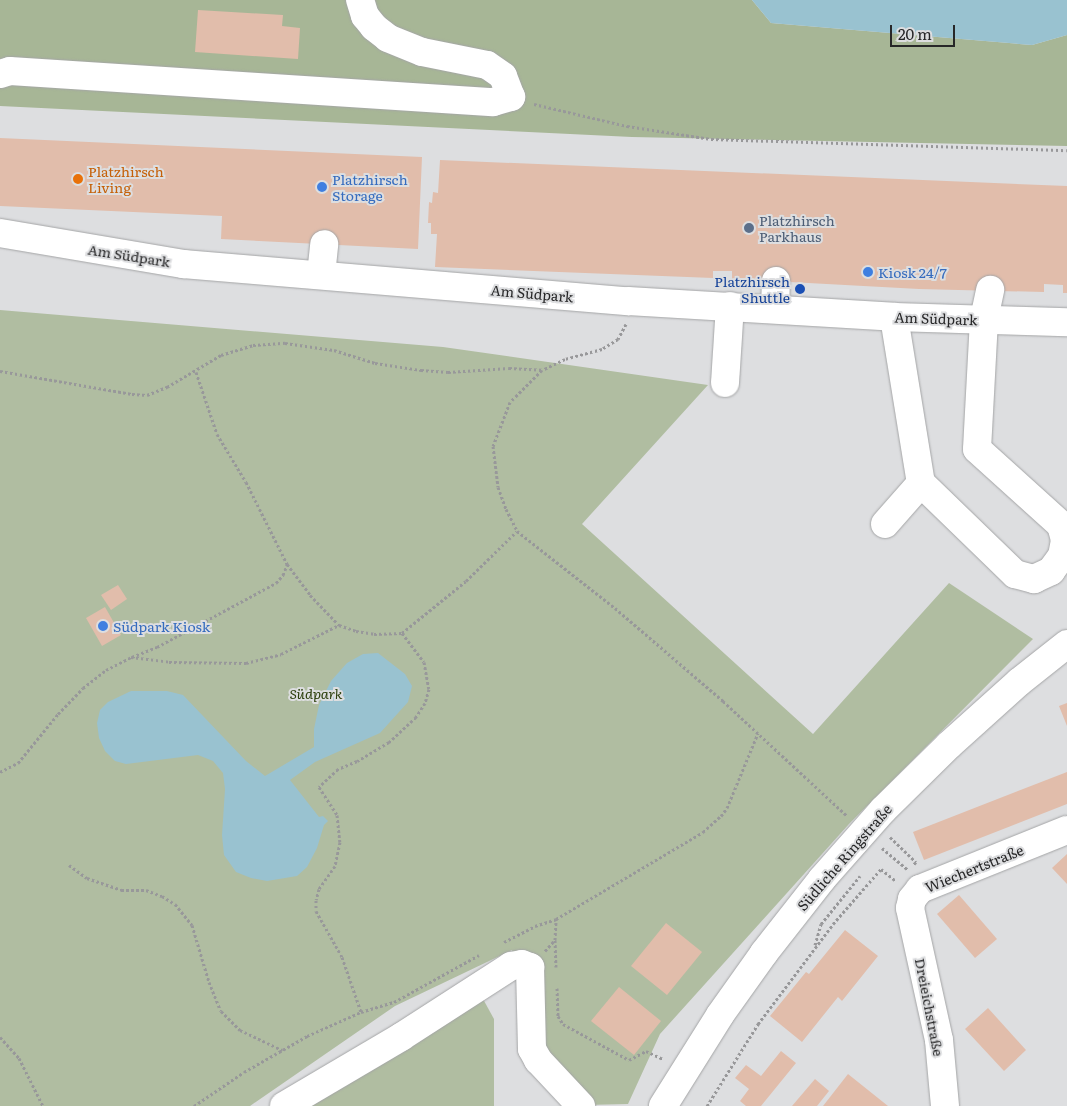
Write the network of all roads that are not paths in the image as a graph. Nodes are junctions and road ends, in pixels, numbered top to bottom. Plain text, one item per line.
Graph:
1 (360, 0) edge
2 (0, 74) edge
3 (0, 233) edge
4 (324, 244) dead end
5 (321, 275) junction
6 (776, 281) dead end
7 (990, 290) dead end
8 (730, 306) junction
9 (775, 308) junction
10 (894, 316) junction
11 (984, 319) junction
12 (1067, 322) edge
13 (725, 383) dead end
14 (921, 483) junction
15 (885, 524) dead end
16 (1067, 644) edge
17 (1058, 834) edge
18 (910, 908) joint
19 (284, 1106) edge
20 (581, 1106) edge
21 (663, 1106) edge
22 (945, 1106) edge

1 - 2 street
3 - 5 street, Am Südpark
4 - 5 street
5 - 8 street, Am Südpark
6 - 9 street
7 - 11 street
8 - 9 street, Am Südpark
8 - 13 street
9 - 10 street, Am Südpark
10 - 11 street, Am Südpark
10 - 14 street
11 - 12 street, Am Südpark
11 - 14 street
14 - 15 street
16 - 21 street, Südliche Ringstraße
17 - 18 street, Wiechertstraße
18 - 22 street, Dreieichstraße
19 - 20 street

